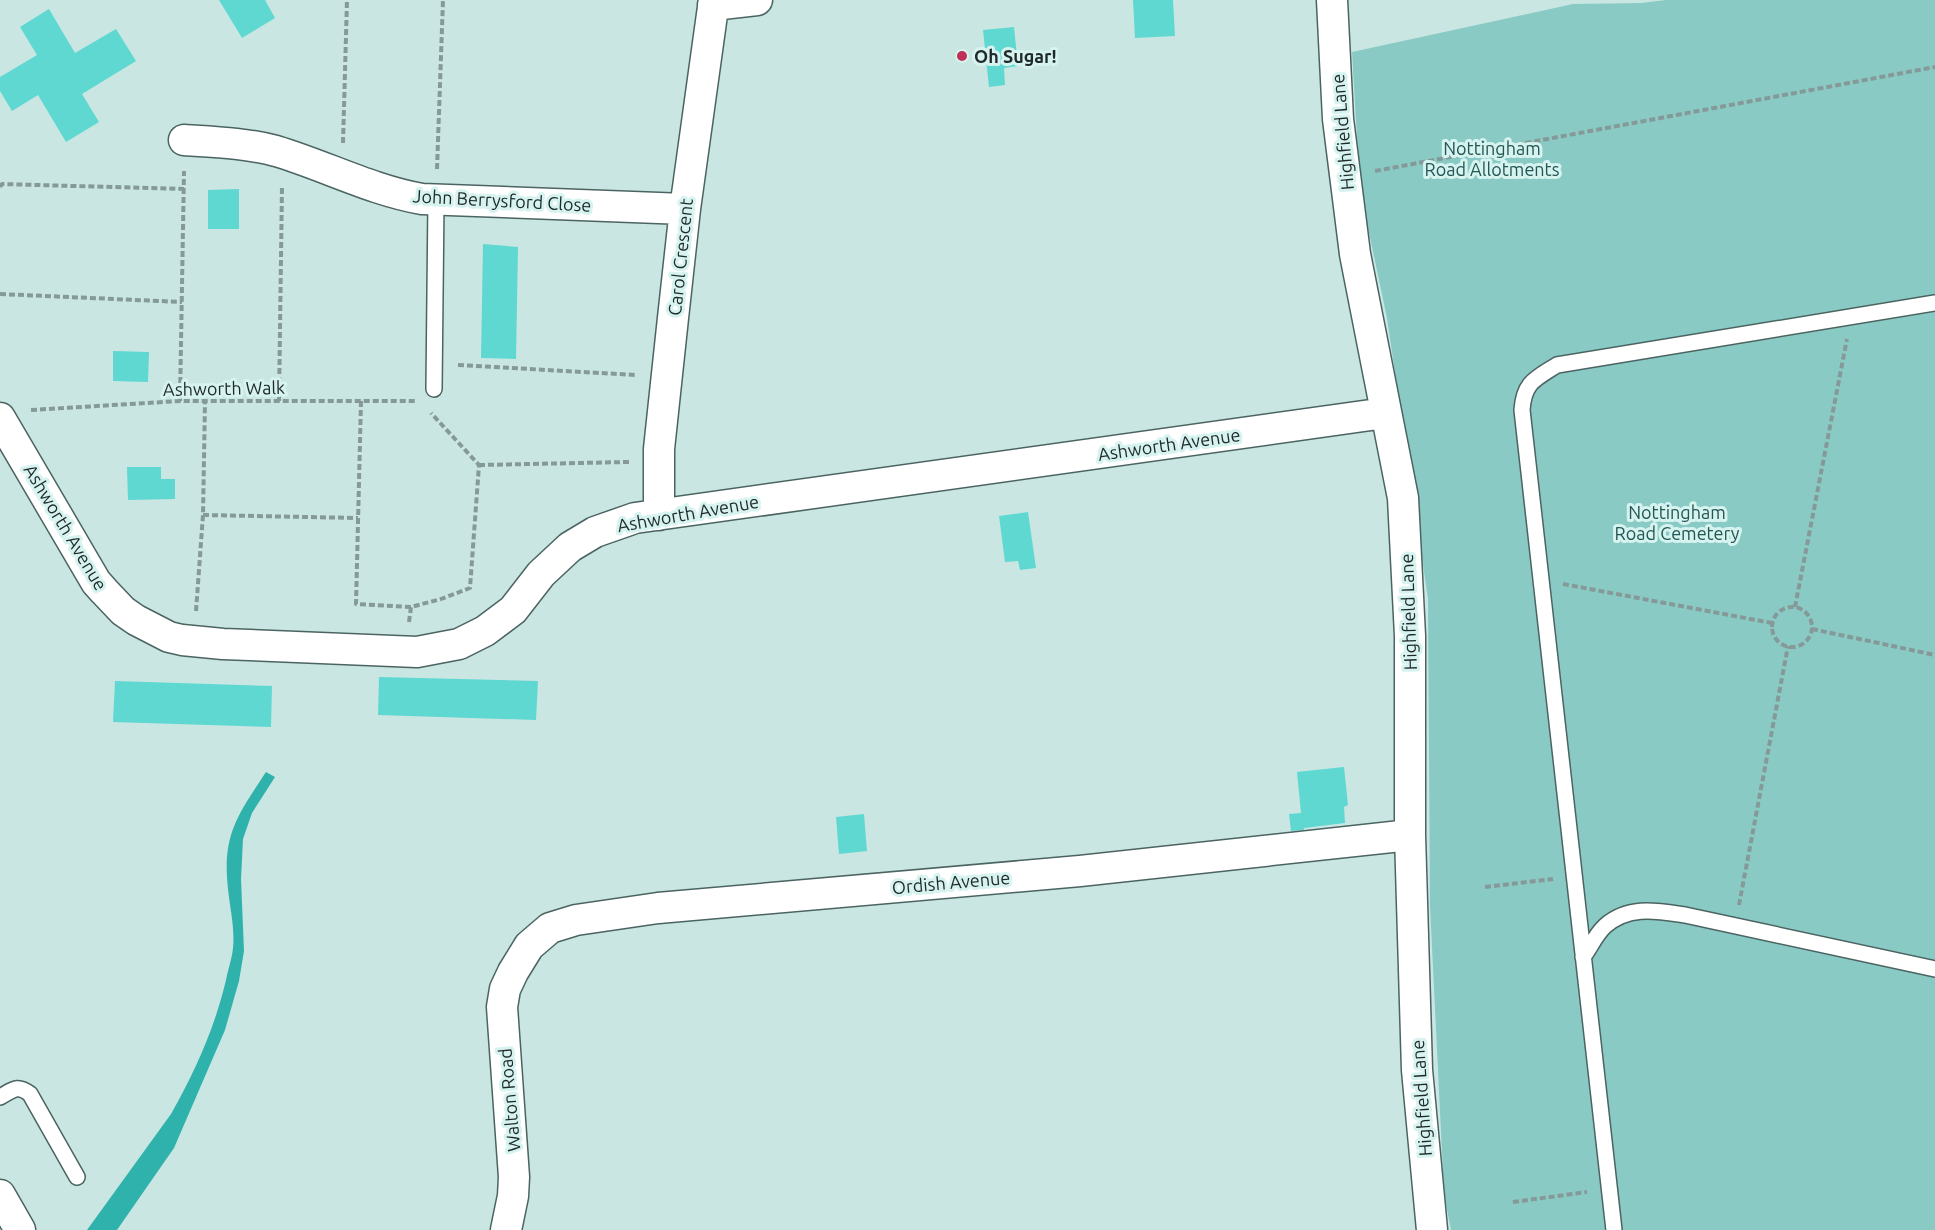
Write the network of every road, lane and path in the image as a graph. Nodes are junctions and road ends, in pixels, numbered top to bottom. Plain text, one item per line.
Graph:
1 (347, 0) edge
2 (443, 0) edge
3 (757, 0) edge
4 (1332, 0) edge
5 (713, 2) edge
6 (1935, 67) edge
7 (184, 140) joint
8 (283, 154) junction
9 (342, 175) junction
10 (1345, 178) junction
11 (0, 187) edge
12 (184, 189) junction
13 (436, 200) junction
14 (685, 209) junction
15 (0, 294) edge
16 (182, 302) junction
17 (1935, 303) edge
18 (1851, 315) junction
19 (434, 364) junction
20 (666, 377) junction
21 (434, 389) joint
22 (180, 401) junction
23 (205, 401) junction
24 (279, 401) junction
25 (361, 401) junction
26 (420, 401) junction
27 (1385, 413) junction
28 (11, 414) edge
29 (659, 462) junction
30 (479, 465) junction
31 (203, 515) junction
32 (658, 515) junction
33 (358, 518) junction
34 (1541, 580) junction
35 (411, 607) junction
36 (1796, 607) junction
37 (1772, 623) junction
38 (1812, 629) junction
39 (193, 642) junction
40 (1788, 646) junction
41 (404, 651) junction
42 (1935, 655) edge
43 (1410, 835) junction
44 (1574, 877) junction
45 (1485, 887) dead end
46 (1735, 926) junction
47 (1583, 957) junction
48 (1935, 969) edge
49 (513, 972) joint
50 (0, 1097) edge
51 (77, 1177) dead end
52 (1609, 1189) junction
53 (0, 1195) edge
54 (1514, 1202) dead end
55 (20, 1230) edge
56 (506, 1230) edge
57 (1432, 1230) edge
58 (1614, 1230) edge

1 - 9 path
2 - 13 path
3 - 5 street
4 - 10 street, Highfield Lane
5 - 14 street, Carol Crescent
6 - 10 path
7 - 8 street, John Berrysford Close
7 - 12 path
8 - 9 street, John Berrysford Close
8 - 24 path
9 - 13 street, John Berrysford Close
10 - 27 street, Highfield Lane
11 - 12 path
12 - 16 path
13 - 14 street, John Berrysford Close
13 - 19 lane
14 - 20 street, Carol Crescent
15 - 16 path
16 - 22 path
17 - 18 lane
18 - 34 lane
18 - 36 path
19 - 20 path
19 - 21 lane
20 - 29 street, Carol Crescent
21 - 26 path
22 - 23 path, Ashworth Walk
22 - 28 path, Ashworth Walk
23 - 24 path, Ashworth Walk
23 - 31 path
24 - 25 path, Ashworth Walk
25 - 26 path, Ashworth Walk
25 - 33 path
26 - 30 path
27 - 32 street, Ashworth Avenue
27 - 43 street, Highfield Lane
28 - 39 street, Ashworth Avenue
29 - 30 path
29 - 32 street, Carol Crescent
30 - 35 path
31 - 33 path
31 - 39 path
32 - 41 street, Ashworth Avenue
33 - 35 path
34 - 37 path
34 - 44 lane
35 - 41 path
36 - 37 path
36 - 38 path
37 - 40 path
38 - 40 path
38 - 42 path
39 - 41 street, Ashworth Avenue
40 - 46 path
43 - 49 street, Ordish Avenue
43 - 57 street, Highfield Lane
44 - 45 path
44 - 47 lane
46 - 47 lane
46 - 48 lane
47 - 52 lane
49 - 56 street, Walton Road
50 - 51 lane
52 - 54 path
52 - 58 lane
53 - 55 street

